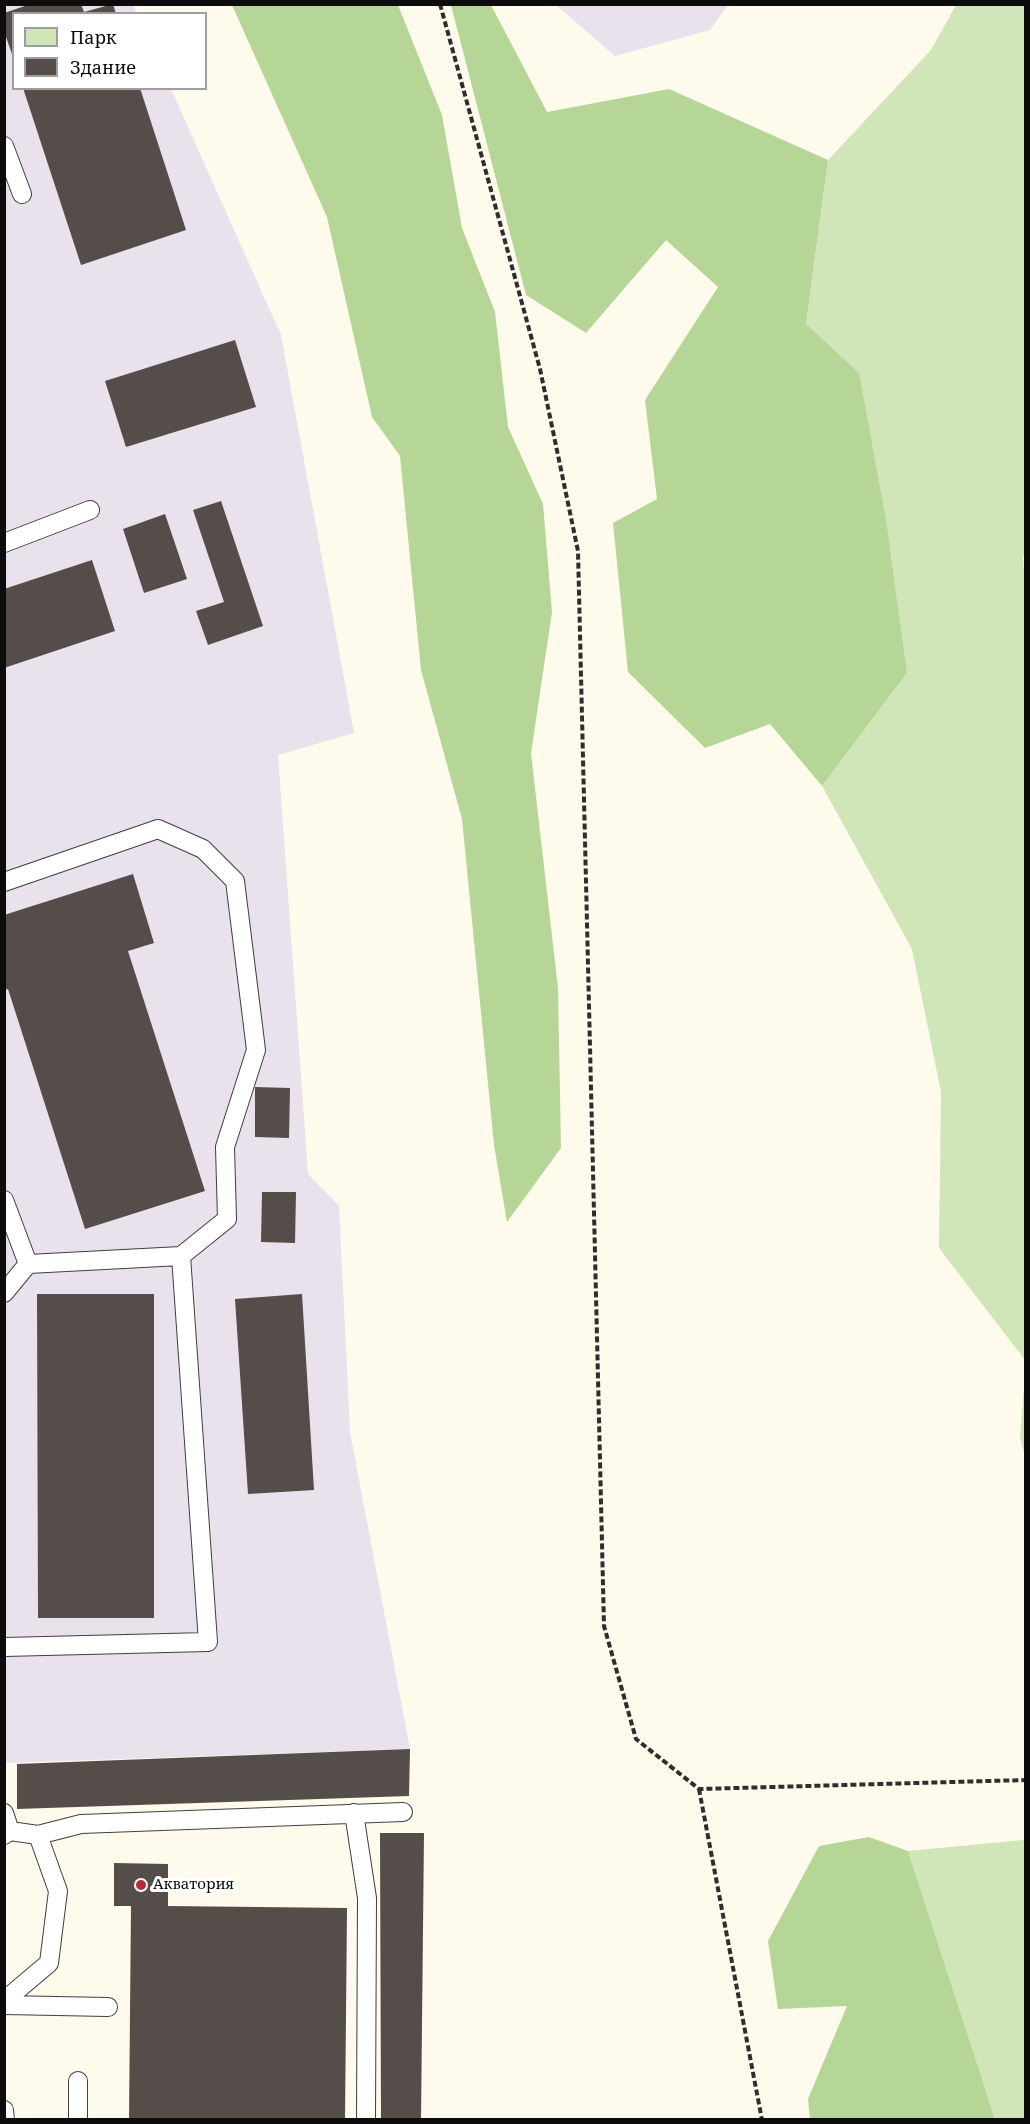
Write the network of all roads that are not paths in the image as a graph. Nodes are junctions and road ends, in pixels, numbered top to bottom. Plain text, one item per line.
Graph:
1 (4, 146) edge
2 (22, 194) dead end
3 (90, 510) dead end
4 (4, 543) edge
5 (4, 882) edge
6 (4, 1200) edge
7 (181, 1256) junction
8 (28, 1264) junction
9 (4, 1293) edge
10 (4, 1647) edge
11 (403, 1812) dead end
12 (354, 1813) junction
13 (6, 1826) edge
14 (38, 1835) junction
15 (4, 2003) edge
16 (108, 2007) dead end
17 (78, 2081) dead end
18 (4, 2110) edge
19 (5, 2120) edge
20 (78, 2120) edge
21 (366, 2120) edge

1 - 2 lane
3 - 4 lane
5 - 7 lane
6 - 8 lane
7 - 8 lane
7 - 10 lane
8 - 9 lane
11 - 12 lane
12 - 14 lane
12 - 21 lane
13 - 14 lane
14 - 15 lane
15 - 16 lane
17 - 20 lane
18 - 19 lane

